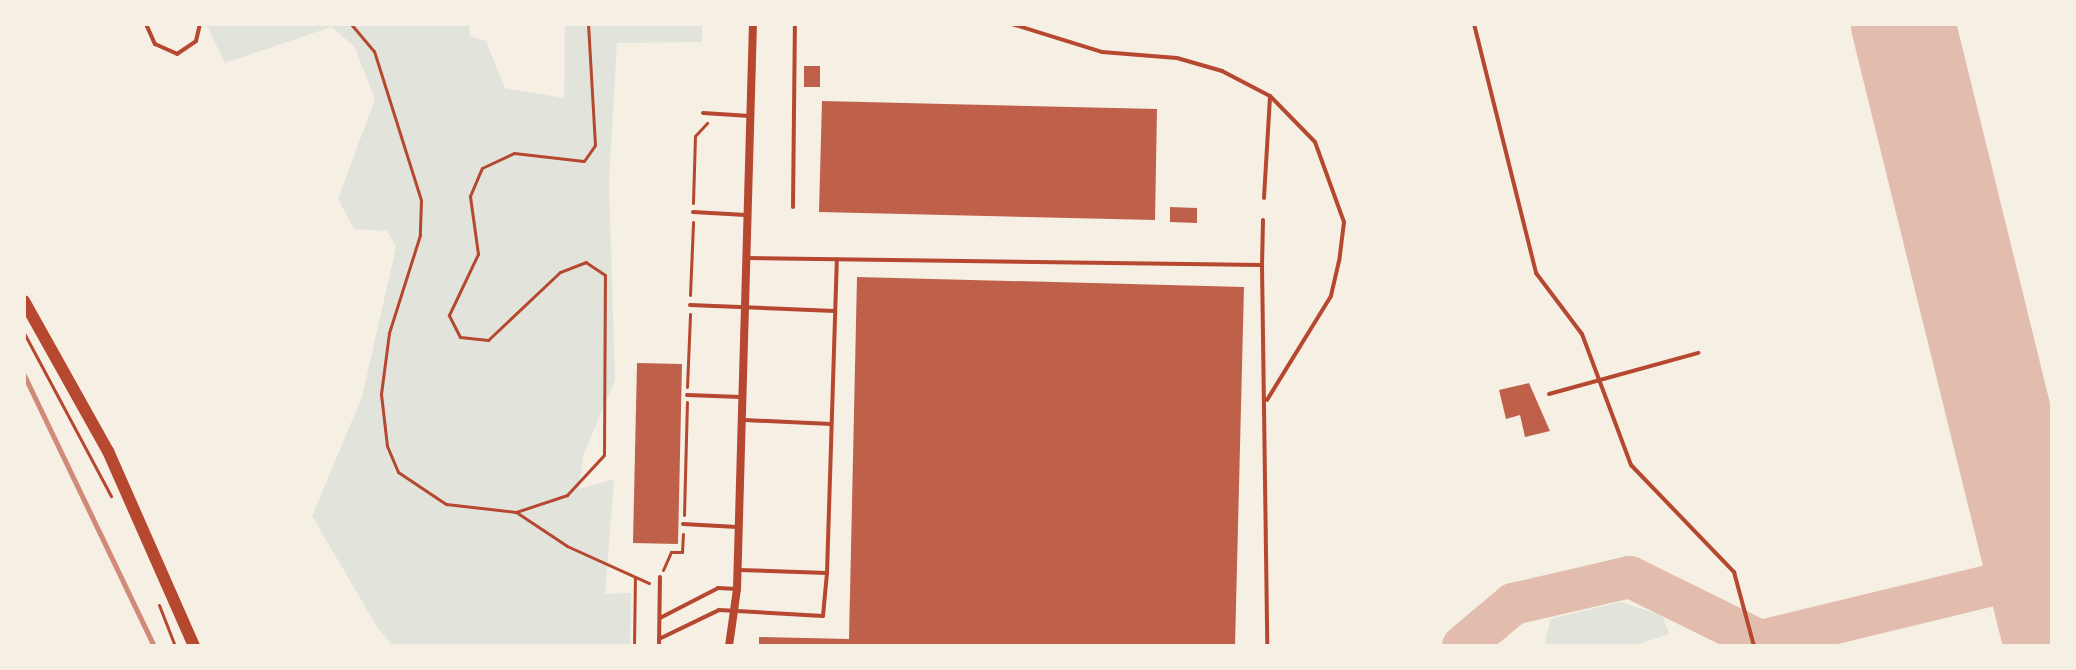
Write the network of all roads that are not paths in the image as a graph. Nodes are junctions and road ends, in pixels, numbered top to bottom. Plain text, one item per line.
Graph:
1 (146, 24) edge
2 (200, 24) edge
3 (753, 24) edge
4 (795, 24) edge
5 (1012, 24) edge
6 (1474, 24) edge
7 (1270, 96) junction
8 (703, 113) dead end
9 (750, 116) junction
10 (1264, 198) dead end
11 (793, 207) dead end
12 (693, 212) road end
13 (747, 215) junction
14 (1263, 220) dead end
15 (746, 258) junction
16 (837, 259) junction
17 (1262, 265) junction
18 (24, 301) edge
19 (690, 305) road end
20 (745, 308) junction
21 (836, 311) junction
22 (1698, 353) dead end
23 (1597, 381) junction
24 (1549, 394) dead end
25 (687, 395) road end
26 (742, 397) junction
27 (1266, 401) junction
28 (742, 420) junction
29 (832, 424) junction
30 (683, 524) road end
31 (739, 527) junction
32 (738, 570) junction
33 (827, 573) junction
34 (660, 577) road end
35 (737, 589) junction
36 (734, 610) junction
37 (660, 618) junction
38 (659, 639) junction
39 (193, 645) edge
40 (659, 646) edge
41 (729, 646) edge
42 (1267, 646) edge
43 (1754, 646) edge

1 - 2 lane
3 - 9 street
4 - 11 lane
5 - 7 lane
6 - 23 lane
7 - 10 lane
7 - 27 lane
8 - 9 lane
9 - 13 street
12 - 13 lane
13 - 15 street
14 - 17 lane
15 - 16 lane
15 - 20 street
16 - 17 lane
16 - 21 lane
17 - 27 lane
18 - 39 main road
19 - 20 lane
20 - 21 lane
20 - 26 street
21 - 29 lane
22 - 23 lane
23 - 24 lane
23 - 43 lane
25 - 26 lane
26 - 28 street
27 - 42 lane
28 - 29 lane
28 - 31 street
29 - 33 lane
30 - 31 lane
31 - 32 street
32 - 33 lane
32 - 35 street
33 - 36 lane
34 - 37 lane
35 - 36 street
35 - 37 lane
36 - 38 lane
36 - 41 street
37 - 38 lane
38 - 40 lane

